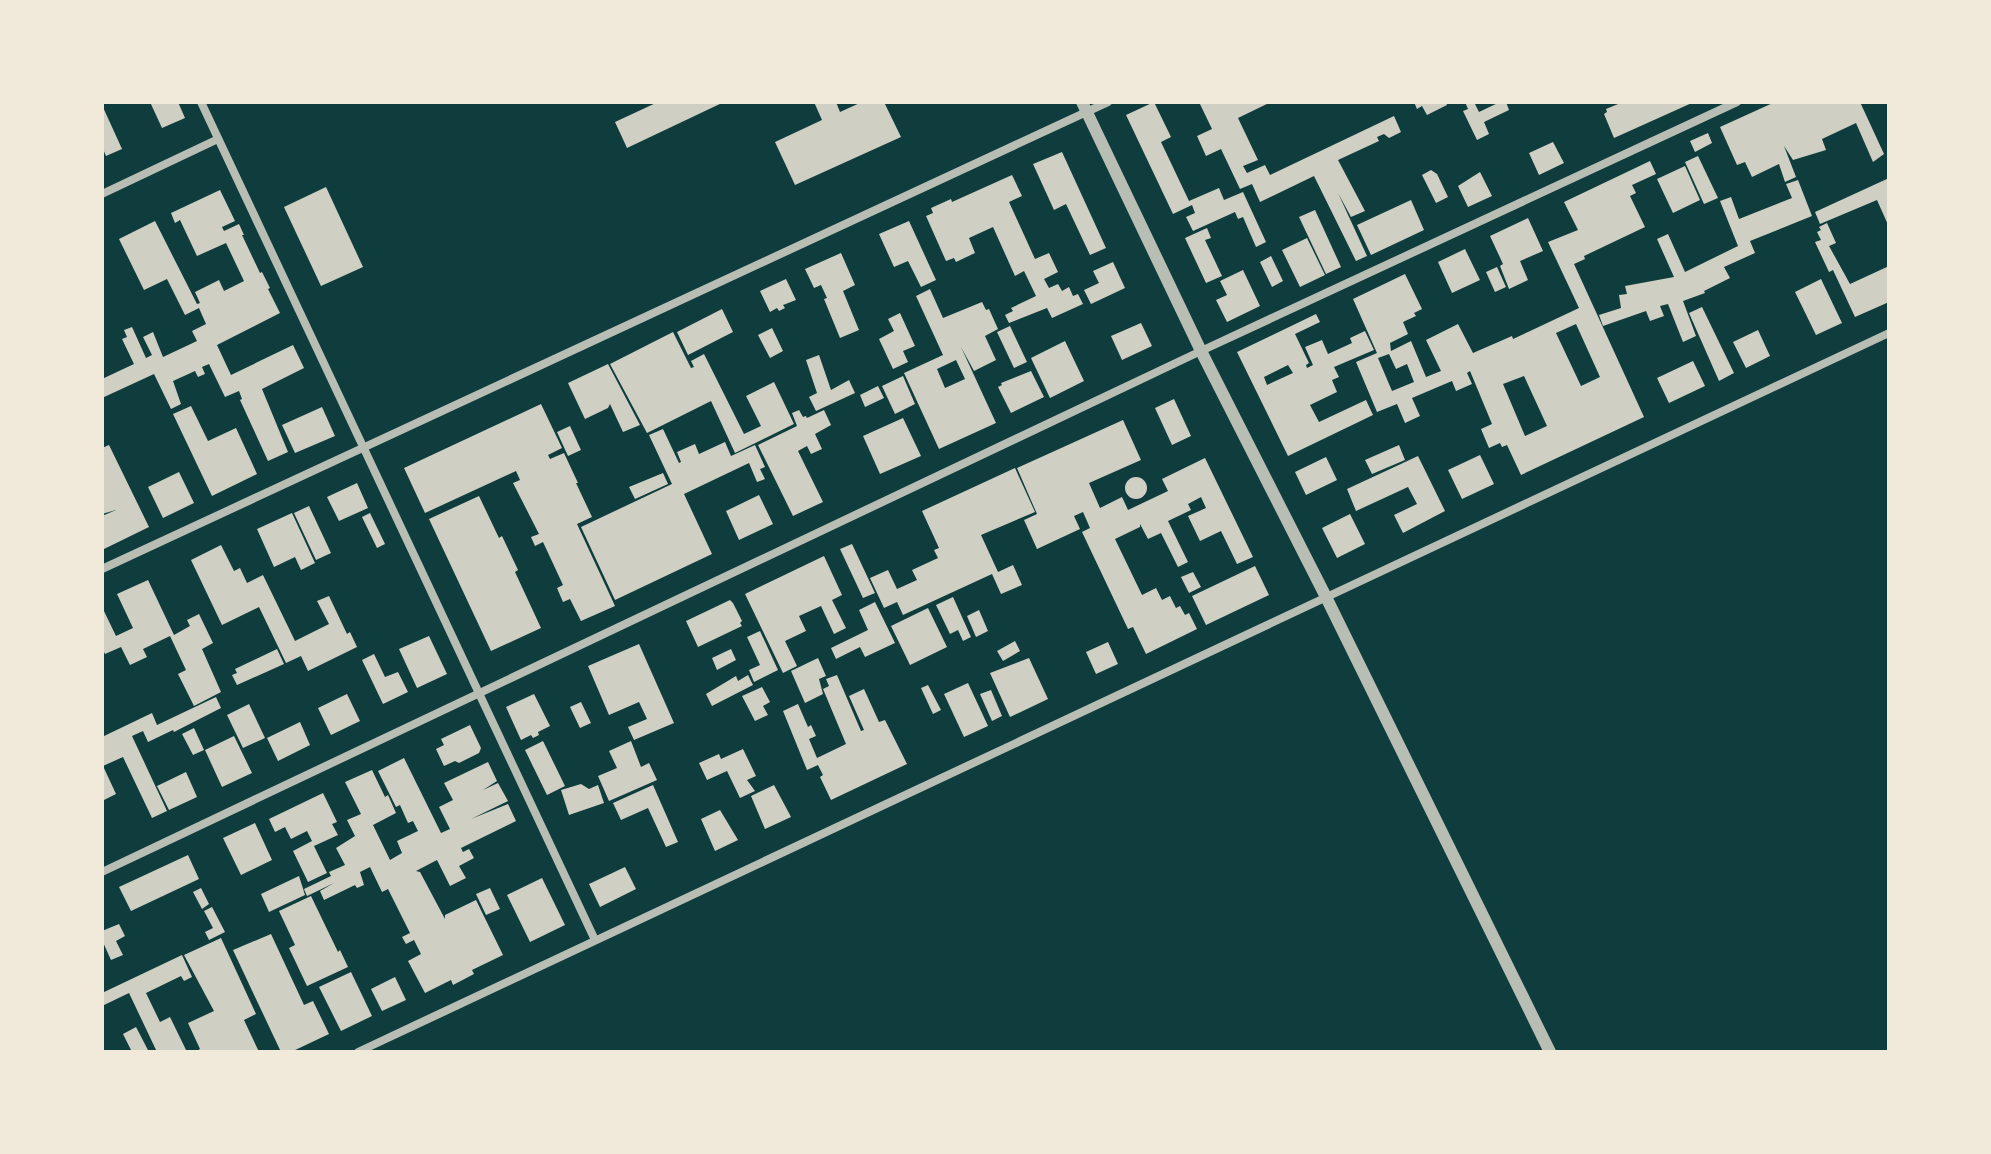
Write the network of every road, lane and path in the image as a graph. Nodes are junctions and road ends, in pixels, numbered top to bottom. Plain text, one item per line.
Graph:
1 (201, 102) edge
2 (1108, 102) edge
3 (1737, 102) edge
4 (1085, 107) edge
5 (218, 139) junction
6 (102, 194) edge
7 (1889, 333) edge
8 (1201, 351) junction
9 (364, 447) junction
10 (102, 569) edge
11 (1326, 597) junction
12 (478, 695) junction
13 (102, 872) edge
14 (595, 940) junction
15 (358, 1052) edge
16 (1550, 1052) edge

1 - 5 street
2 - 4 street
3 - 8 street
4 - 8 street
4 - 9 street
5 - 6 street
5 - 9 street
7 - 11 street
8 - 11 street
8 - 12 street
9 - 10 street
9 - 12 street
11 - 14 street
11 - 16 street
12 - 13 street
12 - 14 street
14 - 15 street

